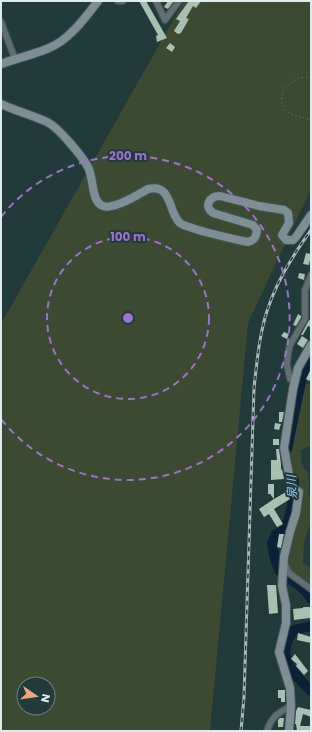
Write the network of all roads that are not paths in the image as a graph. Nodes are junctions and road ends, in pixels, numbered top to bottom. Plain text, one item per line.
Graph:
1 (98, 1) edge
2 (118, 1) edge
3 (123, 1) edge
4 (156, 1) edge
5 (179, 1) edge
6 (1, 22) edge
7 (15, 59) junction
8 (1, 64) edge
9 (1, 104) edge
10 (311, 216) edge
11 (311, 275) edge
12 (311, 345) edge
13 (295, 381) junction
14 (283, 568) junction
15 (311, 589) edge
16 (291, 706) junction
17 (267, 731) edge
18 (289, 731) edge

1 - 7 street
2 - 3 street
4 - 5 street
6 - 7 street
7 - 8 street
9 - 10 street
11 - 13 street
12 - 13 street
13 - 14 street
14 - 15 street
14 - 16 street
16 - 17 street
16 - 18 street

